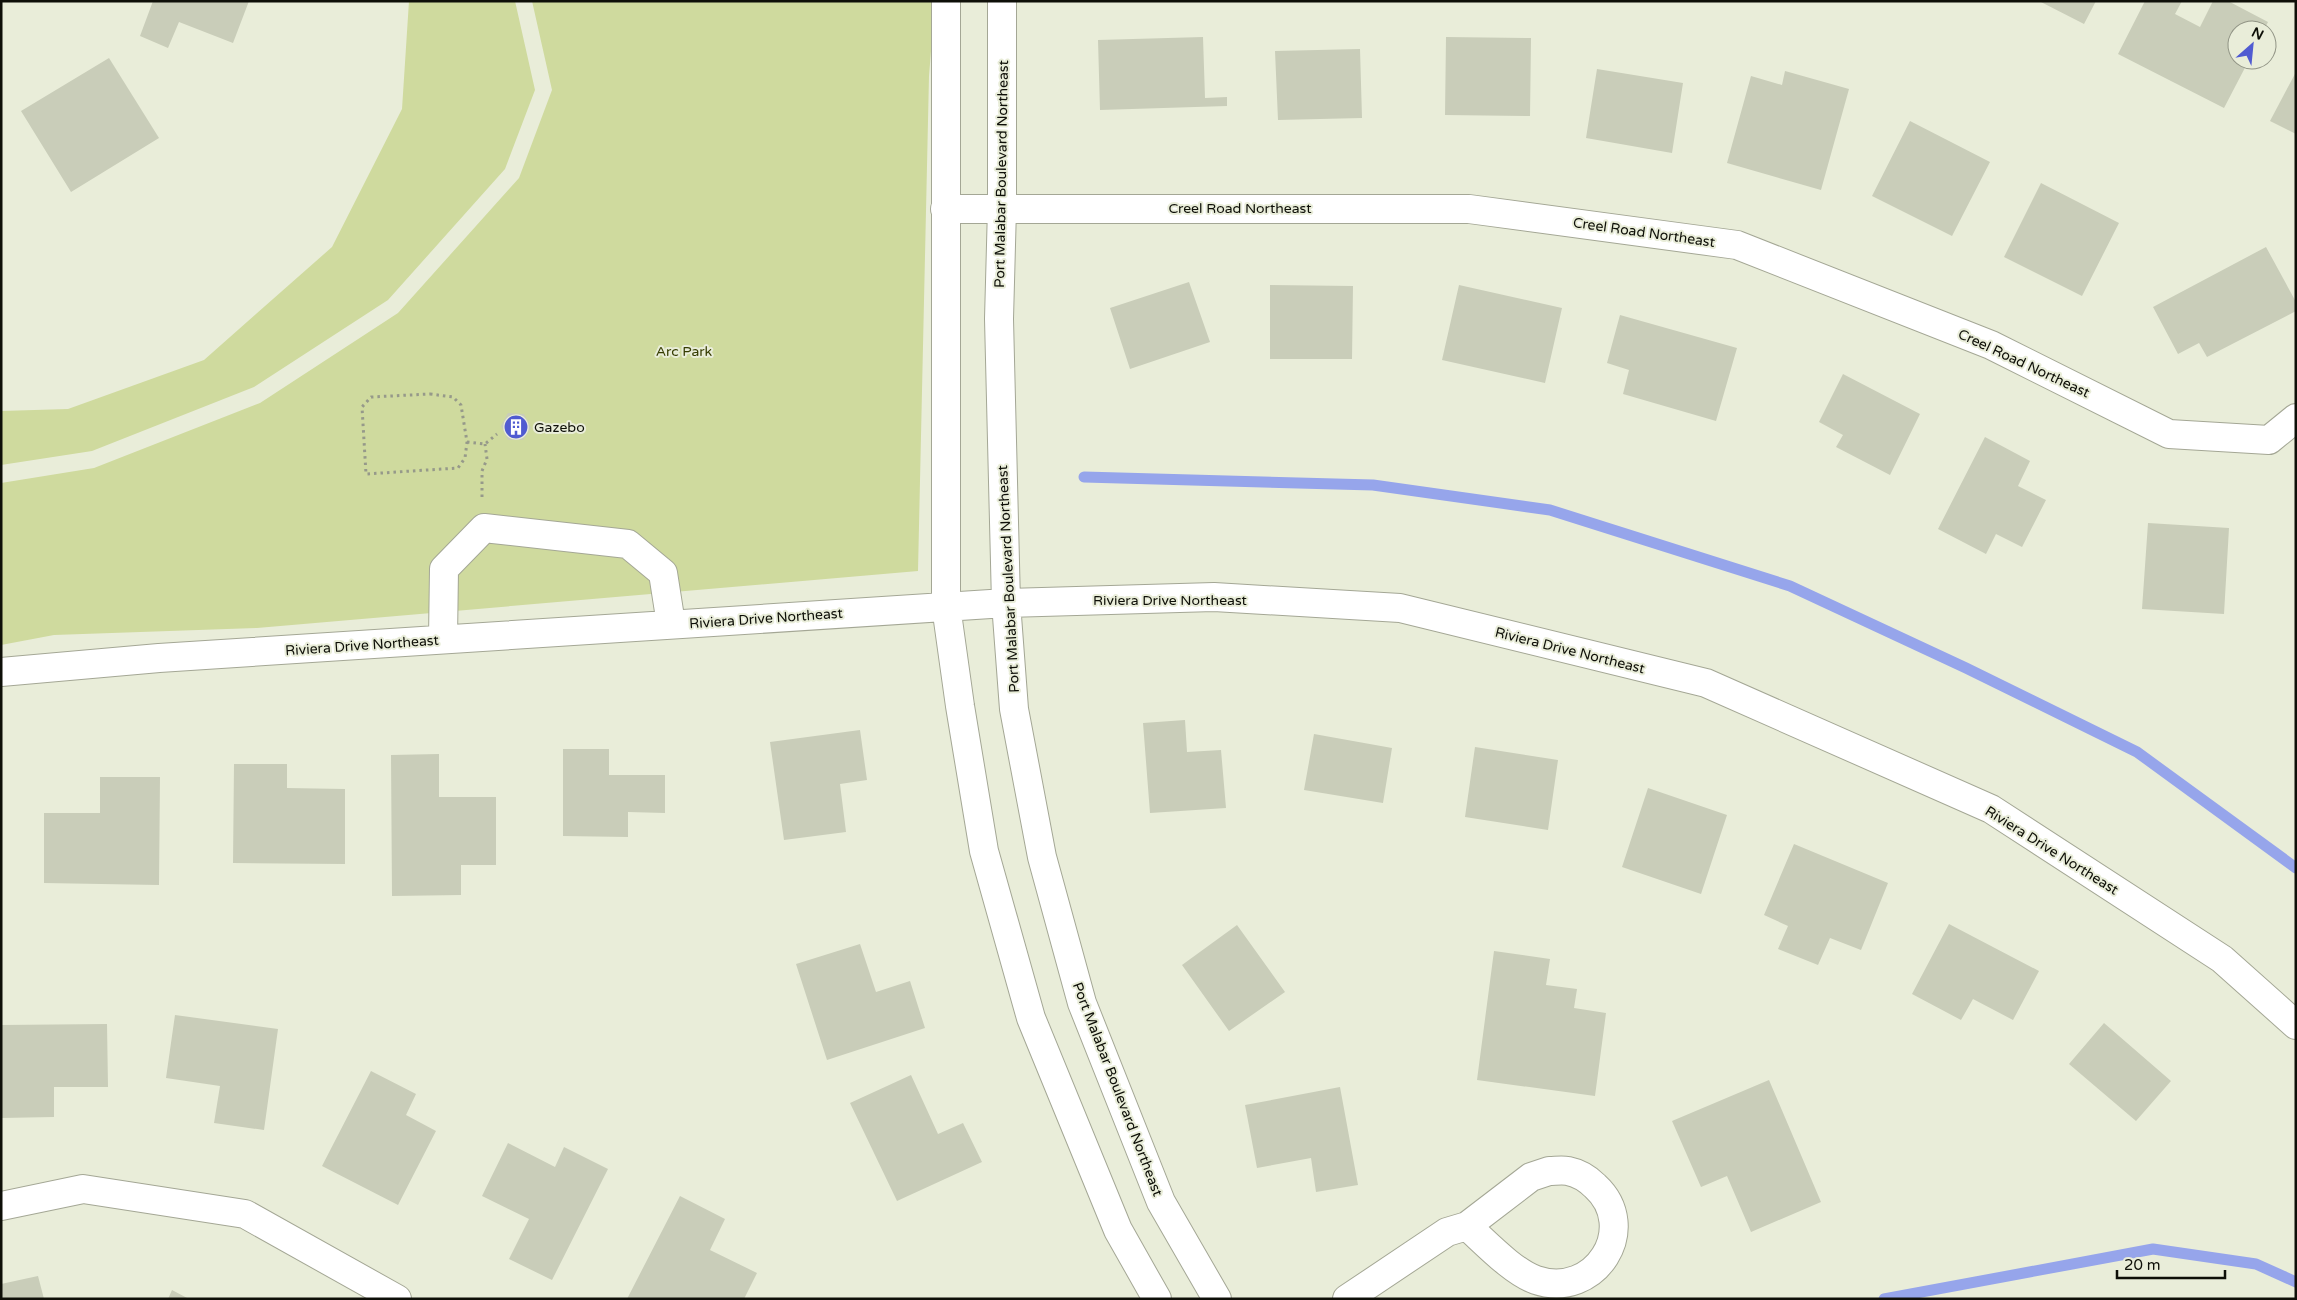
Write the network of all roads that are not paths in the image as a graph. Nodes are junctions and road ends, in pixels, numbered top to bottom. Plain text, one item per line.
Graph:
1 (946, 1) edge
2 (1002, 1) edge
3 (1002, 208) junction
4 (945, 209) junction
5 (2296, 418) edge
6 (1006, 603) junction
7 (946, 606) junction
8 (671, 624) junction
9 (443, 639) junction
10 (1, 672) edge
11 (2296, 1025) edge
12 (1, 1206) edge
13 (1467, 1226) junction
14 (397, 1299) edge
15 (1157, 1299) edge
16 (1217, 1299) edge
17 (1347, 1299) edge

1 - 4 street
2 - 3 street, Port Malabar Boulevard Northeast
3 - 4 street, Creel Road Northeast
3 - 5 street, Creel Road Northeast
3 - 6 street, Port Malabar Boulevard Northeast
4 - 7 street
6 - 7 street, Riviera Drive Northeast
6 - 11 street, Riviera Drive Northeast
6 - 16 street, Port Malabar Boulevard Northeast
7 - 8 street, Riviera Drive Northeast
7 - 15 street
8 - 9 street, Riviera Drive Northeast
8 - 9 street
9 - 10 street, Riviera Drive Northeast
12 - 14 street
13 - 13 street
13 - 17 street

